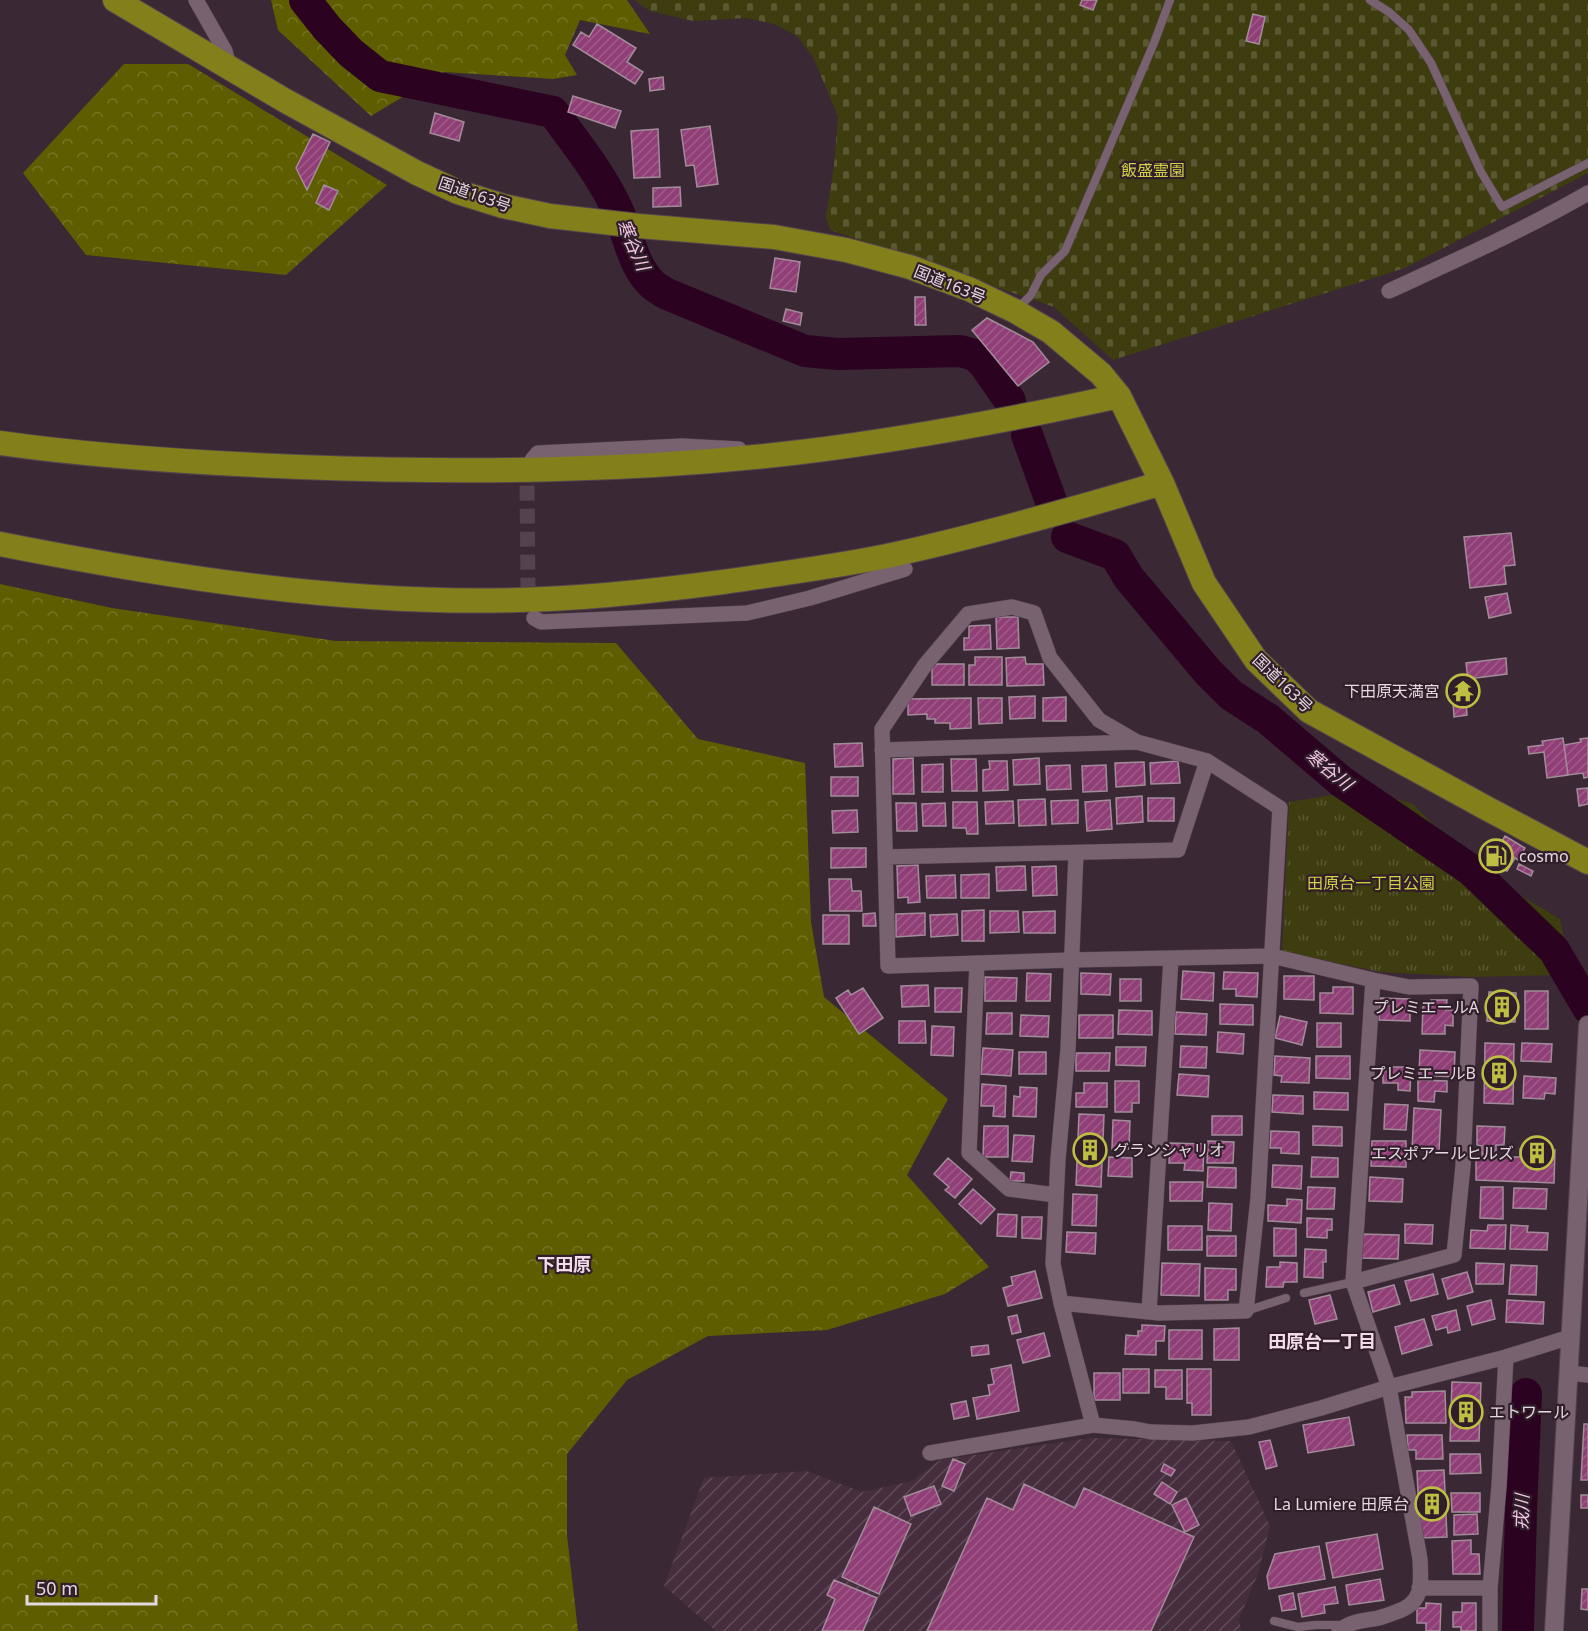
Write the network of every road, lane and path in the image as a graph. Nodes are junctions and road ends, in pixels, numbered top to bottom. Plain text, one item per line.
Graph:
1 (115, 0) edge
2 (196, 0) edge
3 (1170, 0) edge
4 (1370, 0) edge
5 (229, 68) junction
6 (1588, 164) edge
7 (1588, 193) edge
8 (1389, 291) dead end
9 (1015, 311) junction
10 (1119, 396) junction
11 (0, 443) edge
12 (802, 452) junction
13 (532, 459) dead end
14 (1162, 483) junction
15 (0, 544) edge
16 (905, 569) dead end
17 (801, 571) junction
18 (810, 598) junction
19 (534, 618) dead end
20 (1137, 742) junction
21 (882, 750) junction
22 (1207, 761) junction
23 (1076, 853) junction
24 (885, 857) junction
25 (1588, 862) edge
26 (1272, 956) junction
27 (1171, 959) junction
28 (1071, 960) junction
29 (978, 963) junction
30 (1373, 980) junction
31 (1588, 1025) edge
32 (1587, 1036) edge
33 (1056, 1195) junction
34 (1353, 1282) junction
35 (1304, 1293) dead end
36 (1286, 1298) dead end
37 (1061, 1303) junction
38 (1246, 1311) junction
39 (1149, 1312) junction
40 (1570, 1337) junction
41 (1506, 1358) junction
42 (1569, 1373) junction
43 (1588, 1375) edge
44 (1389, 1387) junction
45 (1093, 1425) junction
46 (930, 1453) dead end
47 (1419, 1588) junction
48 (1490, 1588) junction
49 (1274, 1621) dead end
50 (1343, 1628) edge
51 (1490, 1631) edge
52 (1554, 1631) edge

1 - 5 highway, 国道163号
2 - 5 street
3 - 9 lane
4 - 6 lane
5 - 9 highway, 国道163号
7 - 8 street
9 - 10 highway, 国道163号
10 - 12 highway
10 - 14 highway, 国道163号
11 - 12 highway
12 - 13 street
14 - 17 highway
14 - 25 highway, 国道163号
15 - 17 highway
16 - 18 street
17 - 18 street
18 - 19 street
20 - 21 street
20 - 21 street
20 - 22 street
21 - 24 street
22 - 23 street
22 - 26 street
23 - 24 street
23 - 28 street
24 - 29 street
26 - 27 street
26 - 30 street
26 - 38 street
27 - 28 street
27 - 39 street
28 - 29 street
28 - 33 street
29 - 33 street
30 - 34 street
30 - 34 street
31 - 32 street
32 - 40 street
33 - 37 street
34 - 35 lane
34 - 44 street
36 - 38 lane
37 - 39 street
37 - 45 street
38 - 39 street
40 - 41 street
40 - 42 street
41 - 44 street
41 - 48 street
42 - 43 street
42 - 52 street
44 - 45 street
44 - 47 street
45 - 46 street
47 - 48 street
47 - 50 street
48 - 51 street
49 - 50 lane

